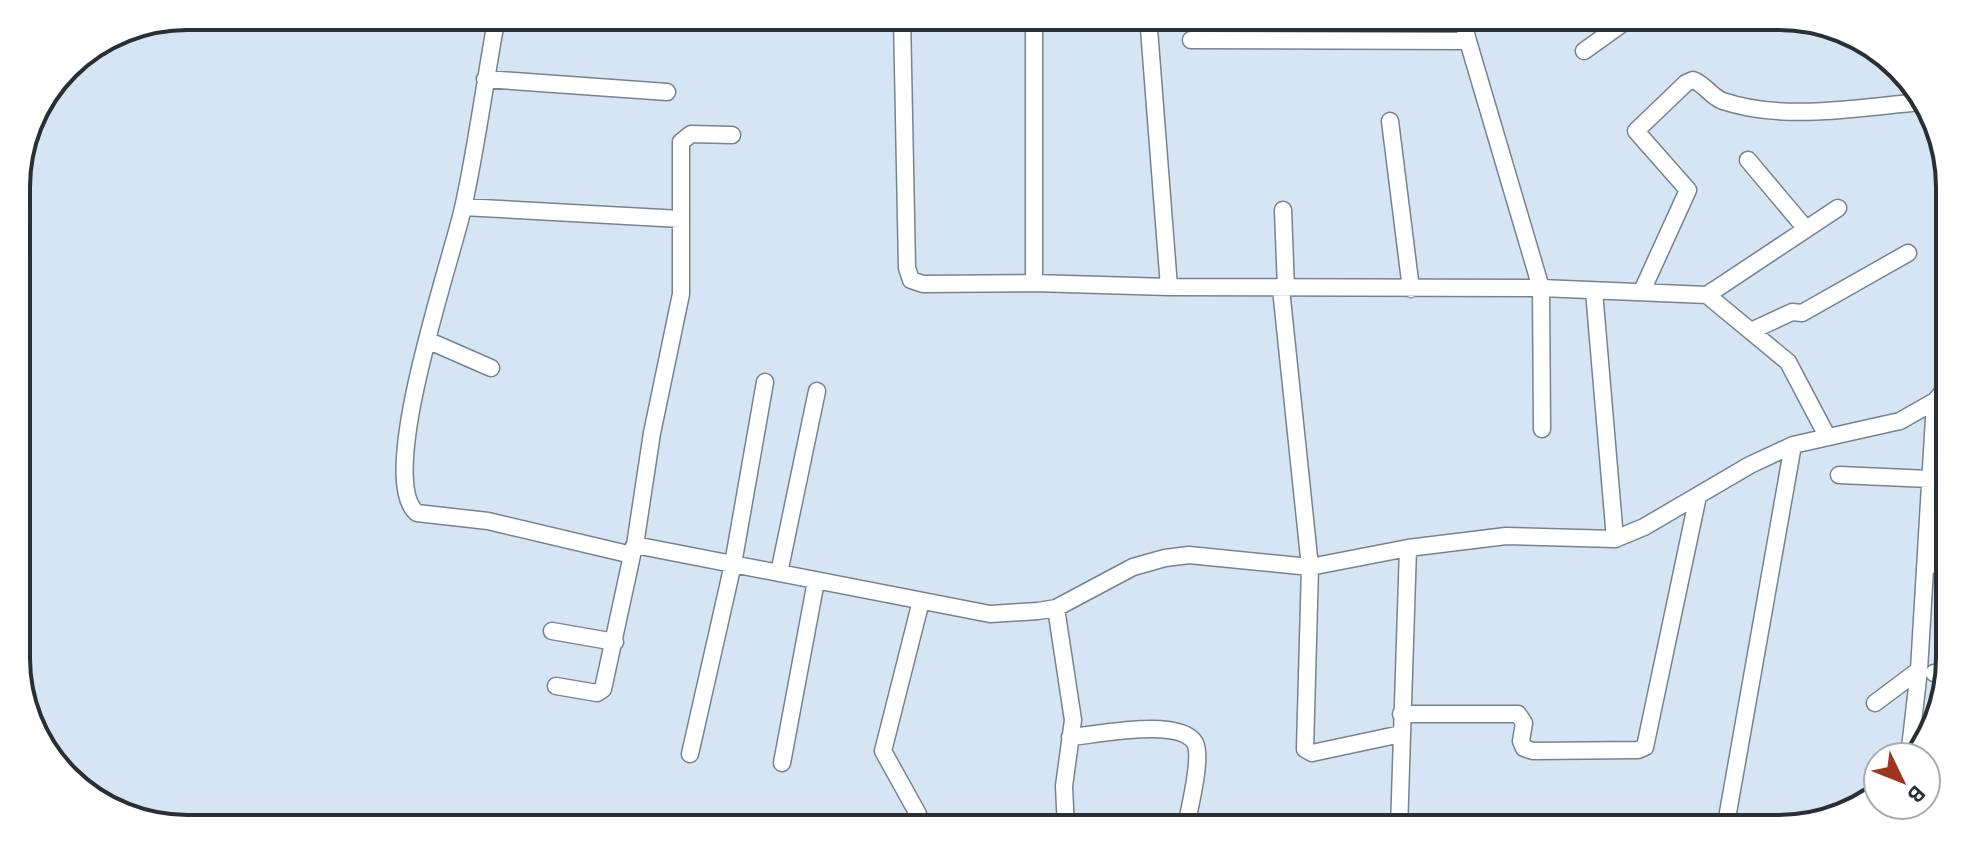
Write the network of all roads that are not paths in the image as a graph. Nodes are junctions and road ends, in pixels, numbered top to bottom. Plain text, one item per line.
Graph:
1 (494, 30) edge
2 (902, 30) edge
3 (1034, 30) edge
4 (1149, 30) edge
5 (1465, 30) edge
6 (1613, 30) edge
7 (1191, 40) dead end
8 (1468, 41) junction
9 (1584, 51) dead end
10 (485, 79) junction
11 (667, 92) dead end
12 (1911, 103) edge
13 (1390, 121) dead end
14 (732, 135) dead end
15 (1748, 160) dead end
16 (463, 207) junction
17 (1838, 208) dead end
18 (1283, 210) dead end
19 (681, 219) junction
20 (1806, 229) junction
21 (1908, 253) dead end
22 (1034, 283) junction
23 (1169, 287) junction
24 (1541, 288) junction
25 (1284, 289) junction
26 (1411, 289) junction
27 (1594, 291) junction
28 (1642, 291) junction
29 (1707, 295) junction
30 (1751, 331) junction
31 (427, 340) junction
32 (491, 368) dead end
33 (765, 382) dead end
34 (817, 391) dead end
35 (1936, 397) edge
36 (1542, 429) dead end
37 (1827, 436) junction
38 (1936, 439) edge
39 (1793, 445) junction
40 (1839, 475) dead end
41 (1930, 479) junction
42 (1698, 496) junction
43 (1615, 539) junction
44 (1408, 548) junction
45 (634, 550) junction
46 (733, 564) junction
47 (1310, 567) junction
48 (779, 573) junction
49 (816, 581) junction
50 (921, 601) junction
51 (1056, 608) junction
52 (552, 631) dead end
53 (615, 642) junction
54 (1933, 673) edge
55 (556, 686) dead end
56 (1875, 703) dead end
57 (1401, 714) junction
58 (1401, 734) junction
59 (1070, 737) junction
60 (1912, 740) edge
61 (690, 754) dead end
62 (782, 763) dead end
63 (918, 815) edge
64 (1065, 815) edge
65 (1188, 815) edge
66 (1399, 815) edge
67 (1728, 815) edge

1 - 10 street
2 - 22 street
3 - 22 street
4 - 23 street
5 - 8 street
6 - 9 street
7 - 8 street
8 - 24 street
10 - 11 street
10 - 16 street
12 - 28 street
13 - 26 street
14 - 19 street
15 - 20 street
16 - 19 street
16 - 31 street
17 - 20 street
18 - 25 street
19 - 45 street
20 - 29 street
21 - 30 street
22 - 23 street
23 - 25 street
24 - 26 street
24 - 27 street
24 - 36 street
25 - 26 street
25 - 47 street
27 - 28 street
27 - 43 street
28 - 29 street
29 - 30 street
30 - 37 street
31 - 32 street
31 - 45 street
33 - 46 street
34 - 48 street
35 - 37 street
37 - 39 street
38 - 41 street
39 - 42 street
39 - 67 street
40 - 41 street
41 - 54 street
42 - 43 street
42 - 57 street
43 - 44 street
44 - 47 street
44 - 57 street
45 - 46 street
45 - 53 street
46 - 48 street
46 - 61 street
47 - 51 street
47 - 58 street
48 - 49 street
49 - 50 street
49 - 62 street
50 - 51 street
50 - 63 street
51 - 59 street
52 - 53 street
53 - 55 street
54 - 56 street
54 - 60 street
57 - 58 street
58 - 66 street
59 - 64 street
59 - 65 street

